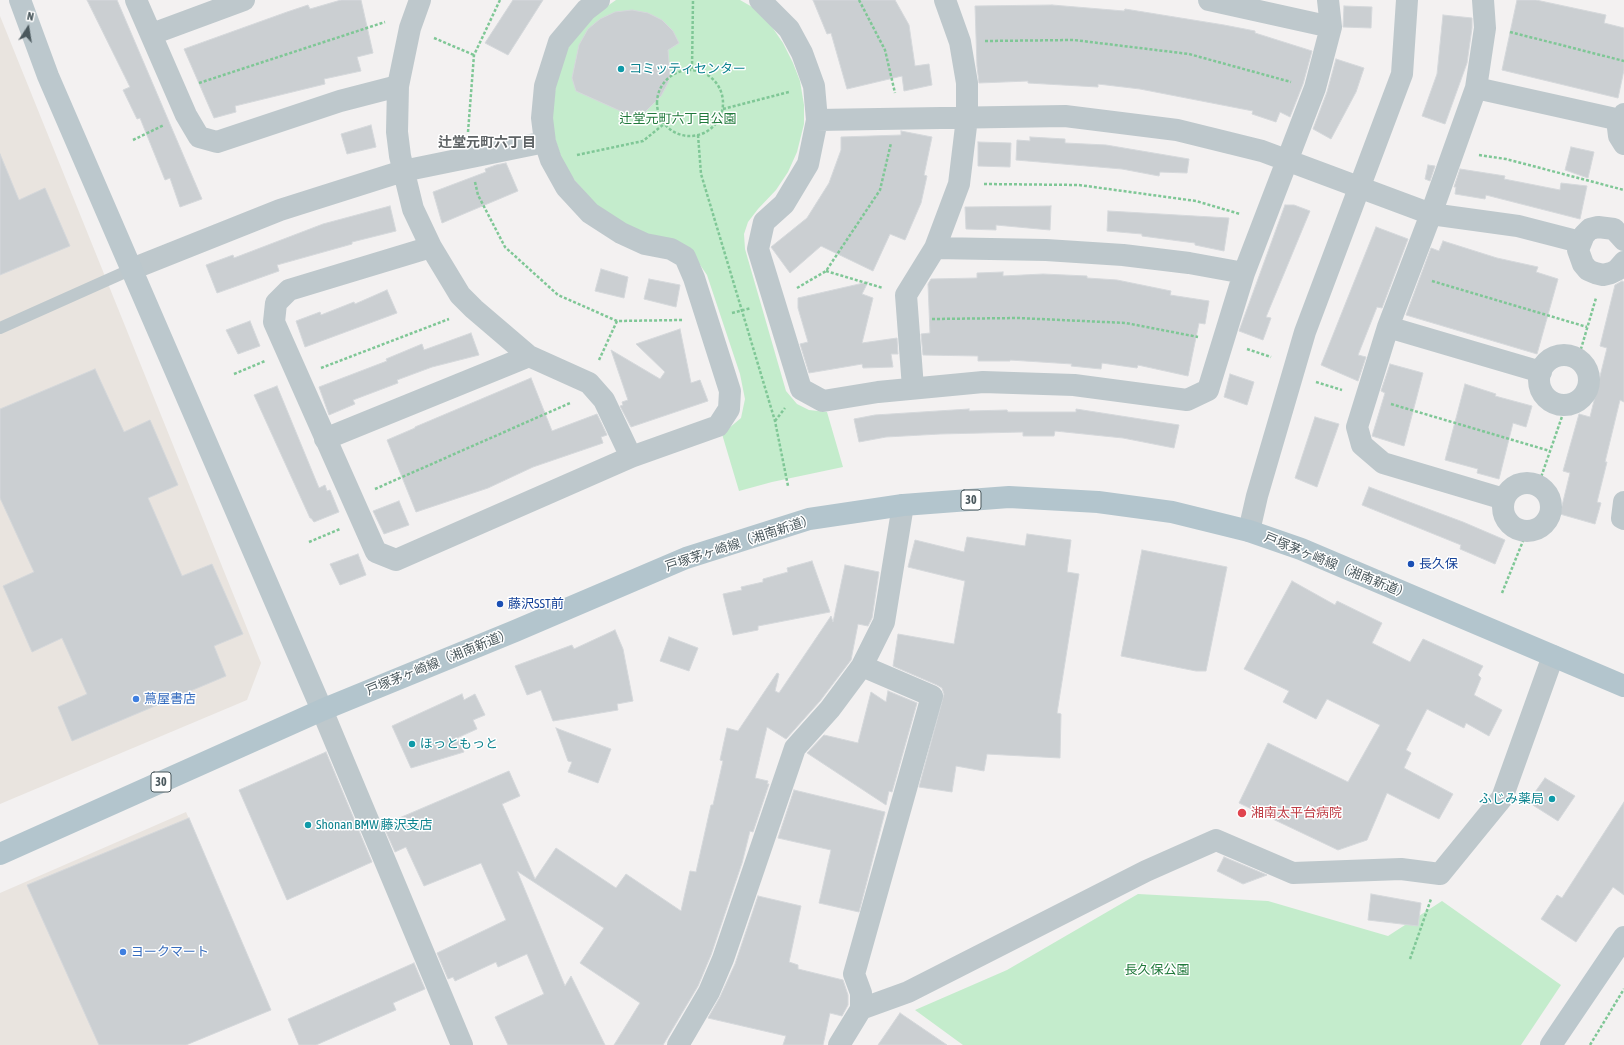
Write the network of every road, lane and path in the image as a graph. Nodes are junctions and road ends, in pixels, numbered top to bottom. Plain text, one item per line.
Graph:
1 (20, 0) edge
2 (136, 0) edge
3 (244, 0) edge
4 (420, 0) edge
5 (500, 0) edge
6 (599, 0) edge
7 (693, 0) edge
8 (760, 0) edge
9 (859, 0) edge
10 (945, 0) edge
11 (1209, 0) edge
12 (1328, 0) edge
13 (1407, 0) edge
14 (1483, 0) edge
15 (1330, 27) junction
16 (410, 28) junction
17 (1485, 28) junction
18 (152, 34) junction
19 (960, 42) junction
20 (474, 55) junction
21 (1624, 61) edge
22 (692, 69) junction
23 (398, 86) junction
24 (814, 86) junction
25 (1315, 88) junction
26 (1476, 88) junction
27 (176, 90) junction
28 (723, 109) junction
29 (186, 115) junction
30 (1622, 117) edge
31 (967, 118) junction
32 (896, 119) junction
33 (818, 120) junction
34 (664, 124) junction
35 (698, 135) junction
36 (133, 140) dead end
37 (1624, 144) edge
38 (1454, 150) junction
39 (548, 151) junction
40 (471, 157) junction
41 (1287, 161) junction
42 (403, 171) junction
43 (959, 184) junction
44 (1359, 188) junction
45 (1624, 190) edge
46 (1431, 214) junction
47 (1263, 221) junction
48 (1624, 240) edge
49 (1580, 242) junction
50 (431, 247) junction
51 (935, 248) junction
52 (1624, 262) edge
53 (132, 269) junction
54 (826, 271) junction
55 (1244, 273) junction
56 (1407, 274) junction
57 (1602, 275) junction
58 (906, 295) junction
59 (774, 302) junction
60 (474, 310) junction
61 (742, 311) junction
62 (908, 319) junction
63 (707, 320) junction
64 (617, 321) junction
65 (1388, 327) junction
66 (1587, 327) junction
67 (0, 328) edge
68 (1223, 341) junction
69 (287, 352) junction
70 (529, 356) junction
71 (1275, 358) dead end
72 (1578, 359) junction
73 (1540, 372) junction
74 (234, 374) dead end
75 (298, 377) junction
76 (1312, 381) dead end
77 (589, 383) junction
78 (913, 388) junction
79 (1366, 397) junction
80 (1566, 405) junction
81 (326, 439) junction
82 (1550, 451) junction
83 (631, 457) junction
84 (788, 486) dead end
85 (1538, 486) junction
86 (352, 499) junction
87 (1504, 499) junction
88 (1624, 502) edge
89 (903, 505) junction
90 (362, 519) junction
91 (1624, 519) edge
92 (1249, 531) junction
93 (1527, 531) junction
94 (309, 542) dead end
95 (1502, 593) dead end
96 (1553, 656) junction
97 (862, 666) junction
98 (1624, 686) edge
99 (322, 710) junction
100 (0, 854) edge
101 (1440, 874) junction
102 (1624, 937) edge
103 (1410, 959) dead end
104 (1624, 989) edge
105 (861, 1009) junction
106 (462, 1045) edge
107 (678, 1045) edge
108 (839, 1045) edge
109 (1551, 1045) edge
110 (1590, 1045) edge

1 - 53 street
2 - 18 street
3 - 18 street
4 - 16 street
5 - 20 path
6 - 39 street
7 - 22 path
8 - 24 street
9 - 32 path
10 - 19 street
11 - 15 street
12 - 15 street
13 - 44 street
14 - 17 street
15 - 25 street
16 - 20 path
16 - 23 street
16 - 27 path
17 - 21 path
17 - 26 street
18 - 27 street
19 - 25 path
19 - 31 street
20 - 40 path
22 - 28 path
22 - 34 path
23 - 29 street
23 - 42 street
24 - 28 path
24 - 33 street
25 - 41 street
26 - 30 street
26 - 38 street
27 - 29 street
28 - 35 path
29 - 36 path
30 - 37 street
31 - 32 street
31 - 41 street
31 - 43 street
32 - 33 street
32 - 54 path
33 - 59 street
34 - 35 path
34 - 39 path
35 - 61 path
38 - 45 path
38 - 46 street
39 - 40 street
39 - 63 street
40 - 42 street
40 - 64 path
41 - 44 street
41 - 47 street
42 - 50 street
42 - 53 street
43 - 47 path
43 - 51 street
44 - 46 street
44 - 92 street
46 - 49 street
46 - 56 street
47 - 55 street
48 - 49 street
49 - 57 street
50 - 60 street
50 - 69 street
51 - 55 street
51 - 58 street
52 - 57 street
53 - 67 lane
53 - 99 street
54 - 58 path
54 - 59 path
55 - 68 street
56 - 65 street
56 - 66 path
57 - 66 path
58 - 62 street
59 - 61 path
59 - 78 street
60 - 70 street
60 - 75 path
61 - 63 path
61 - 84 path
62 - 68 path
62 - 78 street
63 - 64 path
63 - 83 street
64 - 77 path
65 - 73 street
65 - 79 street
66 - 72 path
68 - 71 path
68 - 78 street
69 - 74 path
69 - 75 street
70 - 77 street
70 - 81 street
72 - 73 street
72 - 80 street
73 - 80 street
75 - 81 street
76 - 79 path
77 - 83 street
77 - 86 path
79 - 82 path
79 - 87 street
80 - 82 path
81 - 86 street
82 - 85 path
83 - 90 street
85 - 87 street
85 - 93 street
86 - 90 street
87 - 93 street
88 - 91 street
89 - 92 main road, 戸塚茅ヶ崎線（湘南新道） / 30
89 - 97 street
89 - 99 main road, 戸塚茅ヶ崎線（湘南新道） / 30
90 - 94 path
92 - 96 main road, 戸塚茅ヶ崎線（湘南新道） / 30
93 - 95 path
96 - 98 main road, 戸塚茅ヶ崎線（湘南新道） / 30
96 - 101 street
97 - 105 street
97 - 107 street
99 - 100 main road, 戸塚茅ヶ崎線（湘南新道） / 30
99 - 106 street
101 - 103 path
101 - 105 street
102 - 109 street
104 - 110 path
105 - 108 street

